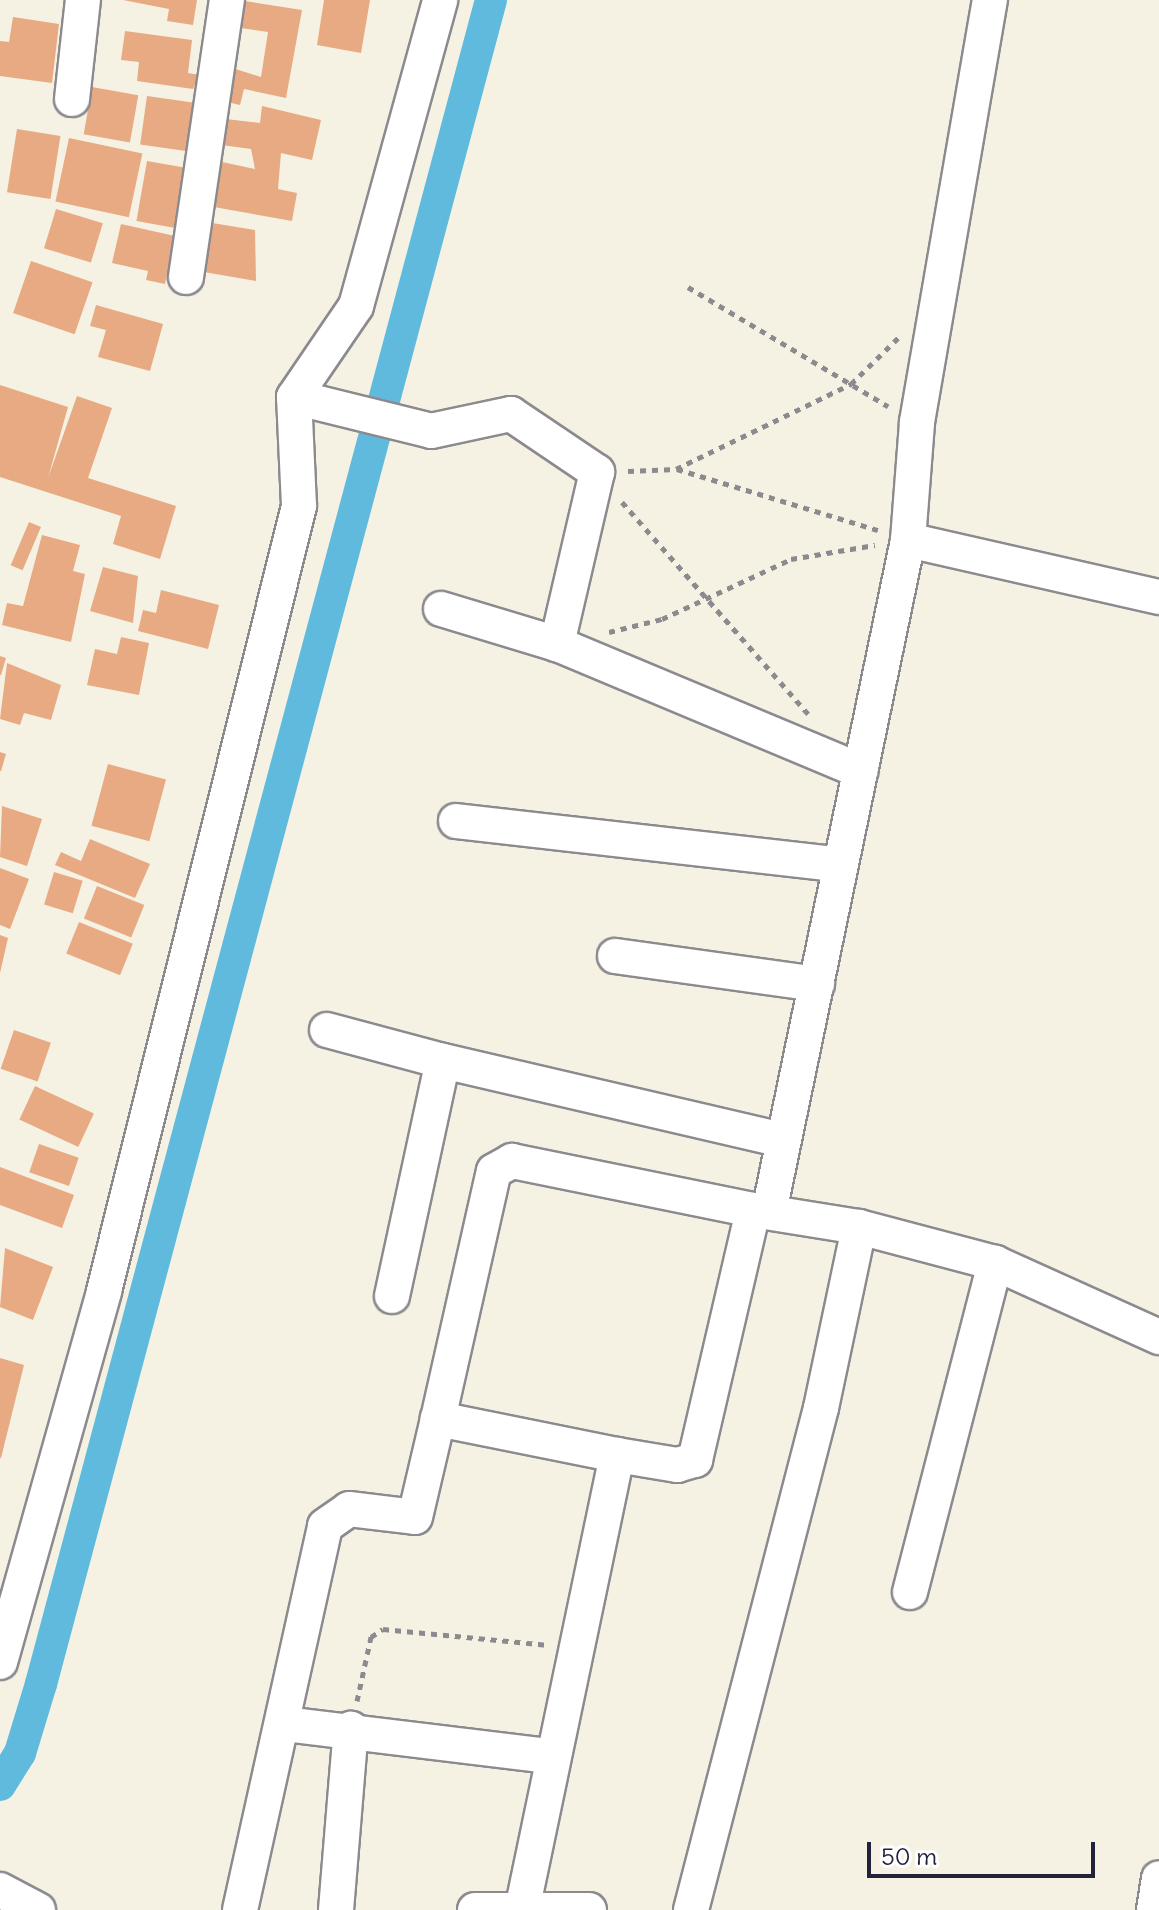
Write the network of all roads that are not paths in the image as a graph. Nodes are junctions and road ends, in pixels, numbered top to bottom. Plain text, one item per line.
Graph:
1 (83, 0) edge
2 (227, 0) edge
3 (440, 0) edge
4 (990, 0) edge
5 (72, 99) dead end
6 (186, 277) dead end
7 (298, 398) junction
8 (908, 540) junction
9 (1159, 597) edge
10 (441, 609) dead end
11 (557, 644) junction
12 (861, 771) junction
13 (456, 821) dead end
14 (840, 865) junction
15 (615, 956) dead end
16 (817, 984) junction
17 (327, 1030) dead end
18 (443, 1061) junction
19 (783, 1140) junction
20 (761, 1211) junction
21 (859, 1227) junction
22 (995, 1263) junction
23 (392, 1296) dead end
24 (1159, 1337) edge
25 (438, 1419) junction
26 (617, 1455) junction
27 (910, 1592) dead end
28 (0, 1662) edge
29 (284, 1724) junction
30 (351, 1729) junction
31 (549, 1756) junction
32 (1159, 1878) edge
33 (0, 1890) edge
34 (522, 1909) edge
35 (38, 1910) edge
36 (240, 1910) edge
37 (336, 1910) edge
38 (475, 1910) edge
39 (589, 1910) edge
40 (691, 1910) edge
41 (1154, 1910) edge

1 - 5 street
2 - 6 street
3 - 7 street
4 - 8 street
7 - 11 street
7 - 28 street
8 - 9 street
8 - 12 street
10 - 11 street
11 - 12 street
12 - 14 street
13 - 14 street
14 - 16 street
15 - 16 street
16 - 19 street
17 - 18 street
18 - 19 street
18 - 23 street
19 - 20 street
20 - 21 street
20 - 25 street
20 - 26 street
21 - 22 street
21 - 40 street
22 - 24 street
22 - 27 street
25 - 26 street
25 - 29 street
26 - 31 street
29 - 30 street
29 - 36 street
30 - 31 street
30 - 37 street
31 - 34 street
32 - 41 street
33 - 35 street
34 - 38 street
34 - 39 street

